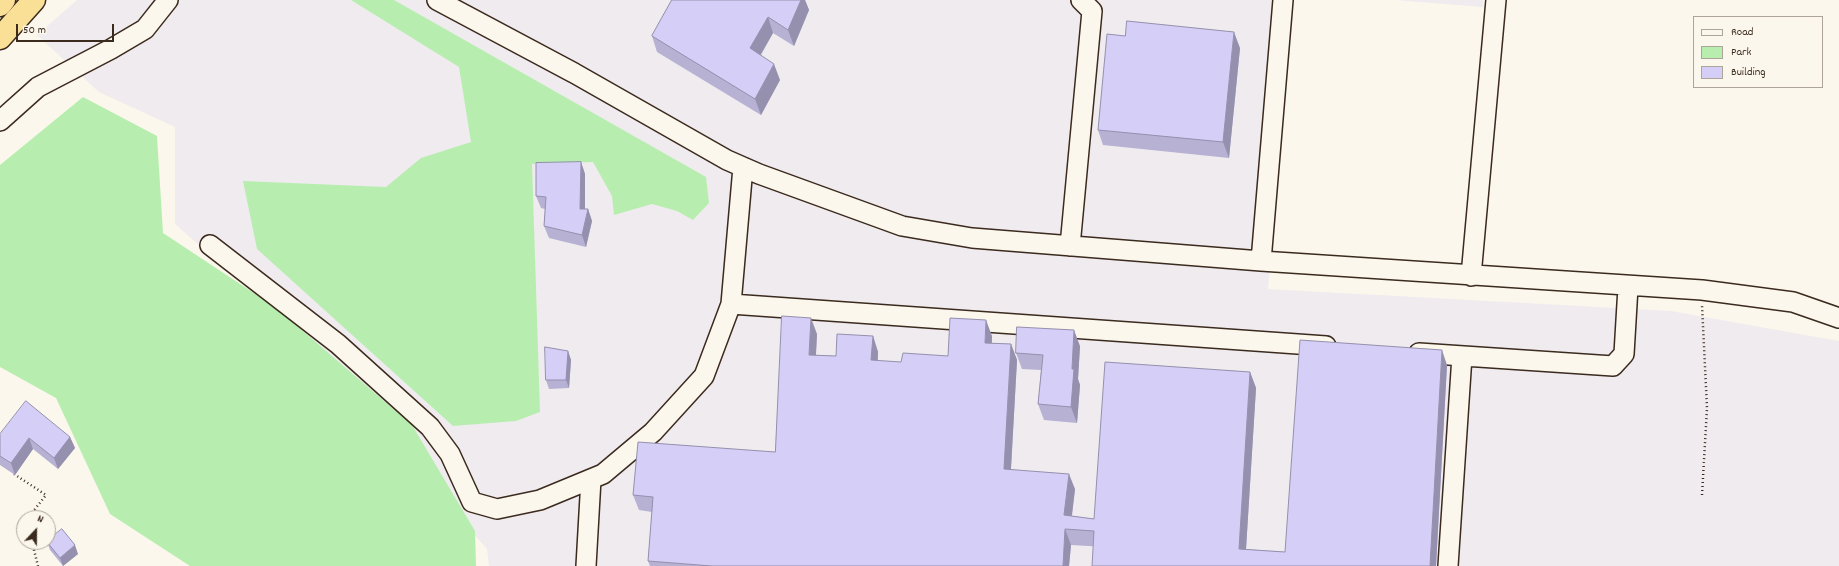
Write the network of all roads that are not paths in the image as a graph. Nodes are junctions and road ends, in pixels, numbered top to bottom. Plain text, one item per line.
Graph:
1 (4, 0) edge
2 (34, 0) edge
3 (168, 0) edge
4 (437, 0) edge
5 (1081, 0) edge
6 (1283, 0) edge
7 (1496, 0) edge
8 (0, 5) edge
9 (0, 38) edge
10 (0, 121) edge
11 (742, 167) junction
12 (210, 245) dead end
13 (1070, 246) junction
14 (1261, 261) junction
15 (1471, 276) junction
16 (1628, 287) junction
17 (731, 304) junction
18 (1839, 318) edge
19 (1343, 347) edge
20 (1398, 351) edge
21 (1462, 356) junction
22 (591, 479) junction
23 (586, 566) edge
24 (1448, 566) edge

1 - 8 highway
2 - 9 highway
3 - 10 street
4 - 11 street
5 - 13 street
6 - 14 street
7 - 15 street
11 - 13 street
11 - 17 street
12 - 22 street
13 - 14 street
14 - 15 street
15 - 16 street
16 - 18 street
16 - 21 street
17 - 19 street
17 - 22 street
20 - 21 street
21 - 24 street
22 - 23 street

